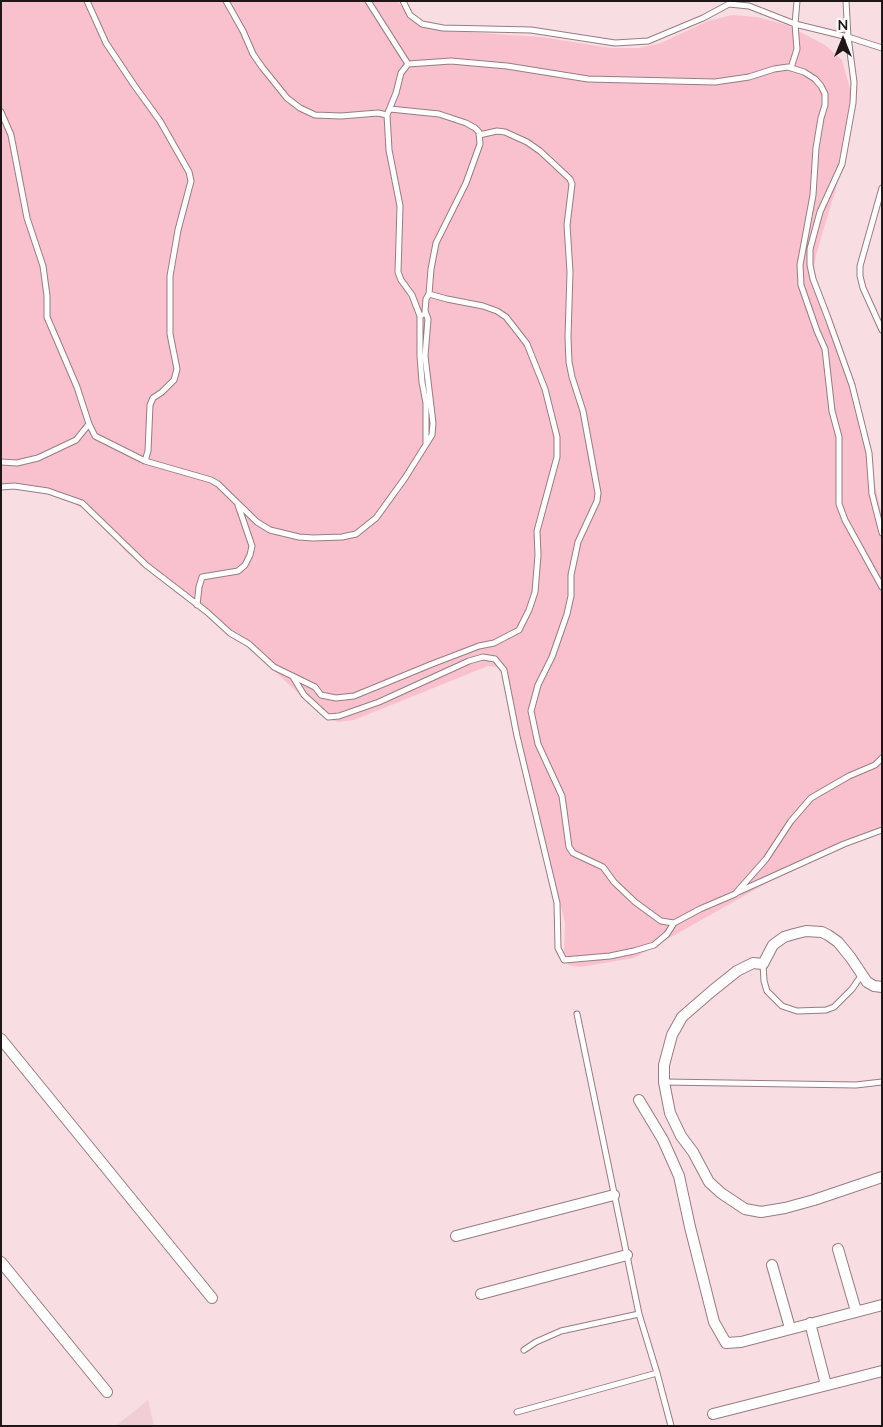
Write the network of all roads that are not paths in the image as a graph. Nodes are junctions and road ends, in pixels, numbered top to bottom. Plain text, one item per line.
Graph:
1 (87, 1) edge
2 (226, 1) edge
3 (368, 1) edge
4 (404, 1) edge
5 (797, 1) edge
6 (846, 1) edge
7 (795, 24) junction
8 (848, 37) junction
9 (882, 48) edge
10 (408, 64) junction
11 (791, 68) junction
12 (1, 112) edge
13 (388, 112) junction
14 (479, 135) junction
15 (882, 188) edge
16 (429, 294) junction
17 (426, 312) junction
18 (420, 316) junction
19 (882, 330) edge
20 (428, 403) junction
21 (89, 424) junction
22 (426, 446) junction
23 (146, 461) junction
24 (1, 462) edge
25 (1, 487) edge
26 (238, 504) junction
27 (880, 530) edge
28 (882, 587) edge
29 (198, 604) junction
30 (292, 677) junction
31 (882, 758) edge
32 (882, 830) edge
33 (735, 894) junction
34 (674, 923) junction
35 (763, 964) junction
36 (861, 976) junction
37 (882, 987) edge
38 (577, 1014) dead end
39 (1, 1039) edge
40 (664, 1082) junction
41 (882, 1082) edge
42 (640, 1100) dead end
43 (882, 1176) edge
44 (614, 1196) junction
45 (456, 1236) dead end
46 (838, 1249) dead end
47 (627, 1256) junction
48 (1, 1262) edge
49 (772, 1265) dead end
50 (480, 1294) dead end
51 (212, 1298) dead end
52 (882, 1305) edge
53 (856, 1311) junction
54 (639, 1314) junction
55 (810, 1323) junction
56 (790, 1328) junction
57 (524, 1350) dead end
58 (882, 1371) edge
59 (657, 1373) junction
60 (826, 1385) junction
61 (107, 1392) dead end
62 (517, 1412) dead end
63 (713, 1414) dead end
64 (671, 1426) edge

1 - 23 lane
2 - 13 lane
3 - 10 lane
4 - 7 lane
5 - 7 lane
6 - 8 lane
7 - 8 lane
7 - 11 lane
8 - 9 lane
8 - 27 lane
10 - 11 lane
10 - 13 lane
11 - 28 lane
12 - 21 lane
13 - 14 lane
13 - 18 lane
14 - 16 lane
14 - 34 lane
15 - 19 lane
16 - 17 lane
16 - 30 lane
17 - 18 lane
17 - 20 lane
18 - 20 lane
20 - 22 lane
20 - 22 lane
21 - 23 lane
21 - 24 lane
22 - 26 lane
23 - 26 lane
25 - 29 lane
26 - 29 lane
29 - 30 lane
30 - 34 lane
31 - 33 lane
32 - 33 lane
33 - 34 lane
35 - 36 street
35 - 36 lane
35 - 40 street
36 - 37 street
38 - 44 lane
39 - 51 street
40 - 41 lane
40 - 43 street
42 - 56 street
44 - 45 street
44 - 47 lane
46 - 53 street
47 - 50 street
47 - 54 lane
48 - 61 street
49 - 56 street
52 - 53 street
53 - 55 street
54 - 57 lane
54 - 59 lane
55 - 56 street
55 - 60 street
58 - 60 street
59 - 62 lane
59 - 64 lane
60 - 63 street

